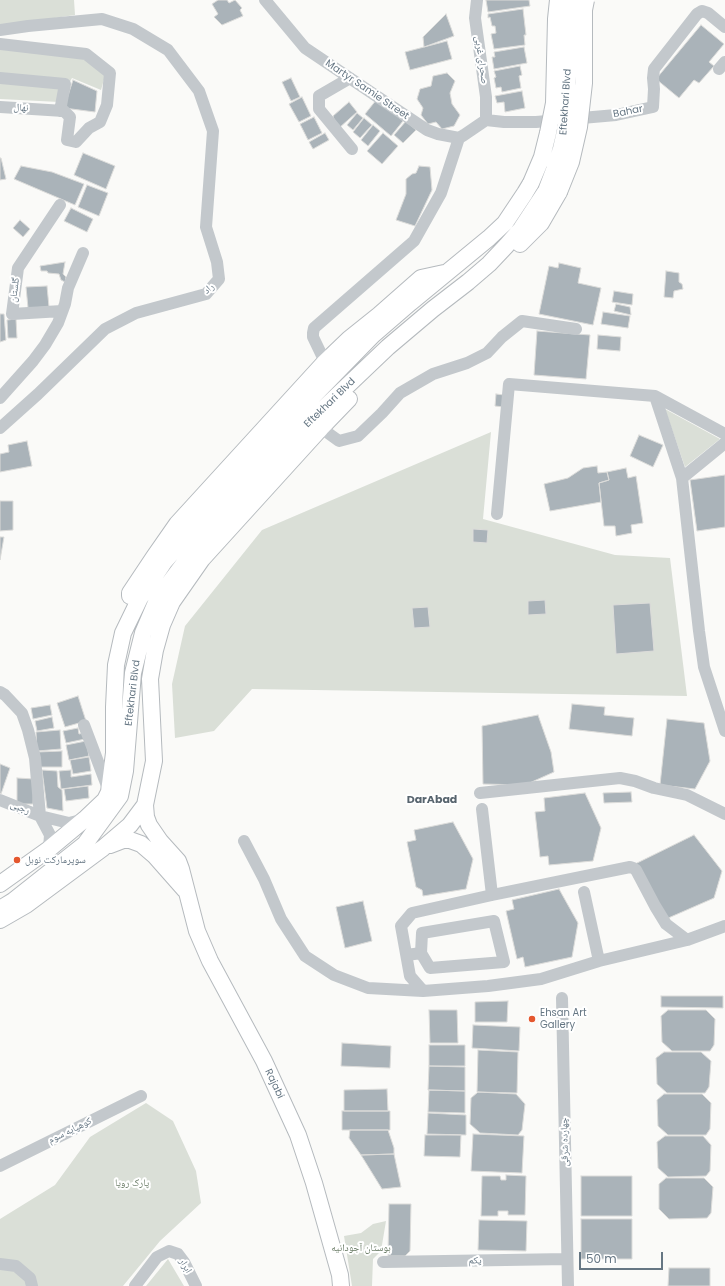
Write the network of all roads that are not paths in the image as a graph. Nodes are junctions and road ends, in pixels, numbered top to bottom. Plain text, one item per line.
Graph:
1 (265, 0) edge
2 (477, 0) edge
3 (558, 0) edge
4 (571, 0) edge
5 (586, 0) edge
6 (28, 26) junction
7 (725, 26) edge
8 (0, 30) edge
9 (0, 44) edge
10 (29, 48) junction
11 (0, 78) edge
12 (350, 78) junction
13 (0, 107) edge
14 (60, 111) junction
15 (486, 120) junction
16 (459, 138) junction
17 (352, 149) dead end
18 (552, 192) junction
19 (60, 205) dead end
20 (84, 253) dead end
21 (446, 273) junction
22 (468, 282) junction
23 (410, 303) junction
24 (62, 311) junction
25 (422, 318) junction
26 (576, 329) dead end
27 (325, 362) junction
28 (655, 396) junction
29 (0, 398) edge
30 (0, 428) edge
31 (321, 428) junction
32 (725, 434) edge
33 (725, 443) edge
34 (682, 478) junction
35 (497, 514) dead end
36 (123, 633) junction
37 (0, 692) edge
38 (84, 725) dead end
39 (725, 731) edge
40 (109, 792) junction
41 (480, 793) dead end
42 (0, 800) edge
43 (145, 805) junction
44 (482, 809) dead end
45 (725, 814) edge
46 (40, 816) junction
47 (85, 819) junction
48 (244, 841) dead end
49 (103, 848) junction
50 (49, 849) junction
51 (0, 884) edge
52 (186, 891) junction
53 (584, 892) dead end
54 (492, 895) junction
55 (0, 909) edge
56 (0, 920) edge
57 (725, 926) edge
58 (687, 940) junction
59 (421, 953) junction
60 (407, 956) junction
61 (599, 961) junction
62 (423, 992) junction
63 (562, 998) dead end
64 (140, 1096) dead end
65 (0, 1166) edge
66 (567, 1259) junction
67 (383, 1262) dead end
68 (0, 1264) edge
69 (32, 1286) edge
70 (135, 1286) edge
71 (196, 1286) edge
72 (341, 1286) edge
73 (568, 1286) edge

1 - 12 street, Martyr Samie Street
2 - 15 street, صحرای غربی
3 - 21 main road, Eftekhari Blvd, bridge
4 - 18 main road, Eftekhari Blvd, bridge
5 - 18 main road, bridge
6 - 8 street
6 - 10 street
6 - 30 street, راد
7 - 15 street, Bahar
9 - 10 street
10 - 14 street
11 - 14 street
12 - 16 street, Martyr Samie Street
12 - 17 street
13 - 14 street, نهال
15 - 16 street
16 - 27 street
18 - 22 main road
19 - 24 street, گلستان
20 - 24 street
21 - 23 main road, Eftekhari Blvd
21 - 27 main road
22 - 25 main road
22 - 31 main road
23 - 25 main road
23 - 36 main road, Eftekhari Blvd
24 - 29 street
25 - 55 main road
26 - 31 street
27 - 36 main road
28 - 32 street
28 - 34 street
28 - 35 street
31 - 43 main road
33 - 34 street
34 - 39 street
36 - 40 main road, Eftekhari Blvd
37 - 46 street
38 - 40 street
40 - 47 main road
41 - 45 street
42 - 46 street, رجبی
43 - 49 main road
43 - 52 main road, Rajabi
44 - 54 street
46 - 47 street, رجبی
46 - 50 street
47 - 50 main road
48 - 62 street
49 - 52 main road, Rajabi
49 - 56 main road
50 - 51 main road
52 - 72 main road, Rajabi
53 - 61 street
54 - 58 street
54 - 60 street
57 - 58 street
58 - 61 street
59 - 59 street
59 - 60 street
60 - 62 street
61 - 62 street
63 - 66 street, چهارده شرقی
64 - 65 street, کوهپایه سوم
66 - 67 street, یکم
66 - 73 street, چهارده شرقی
68 - 69 street
70 - 71 street

